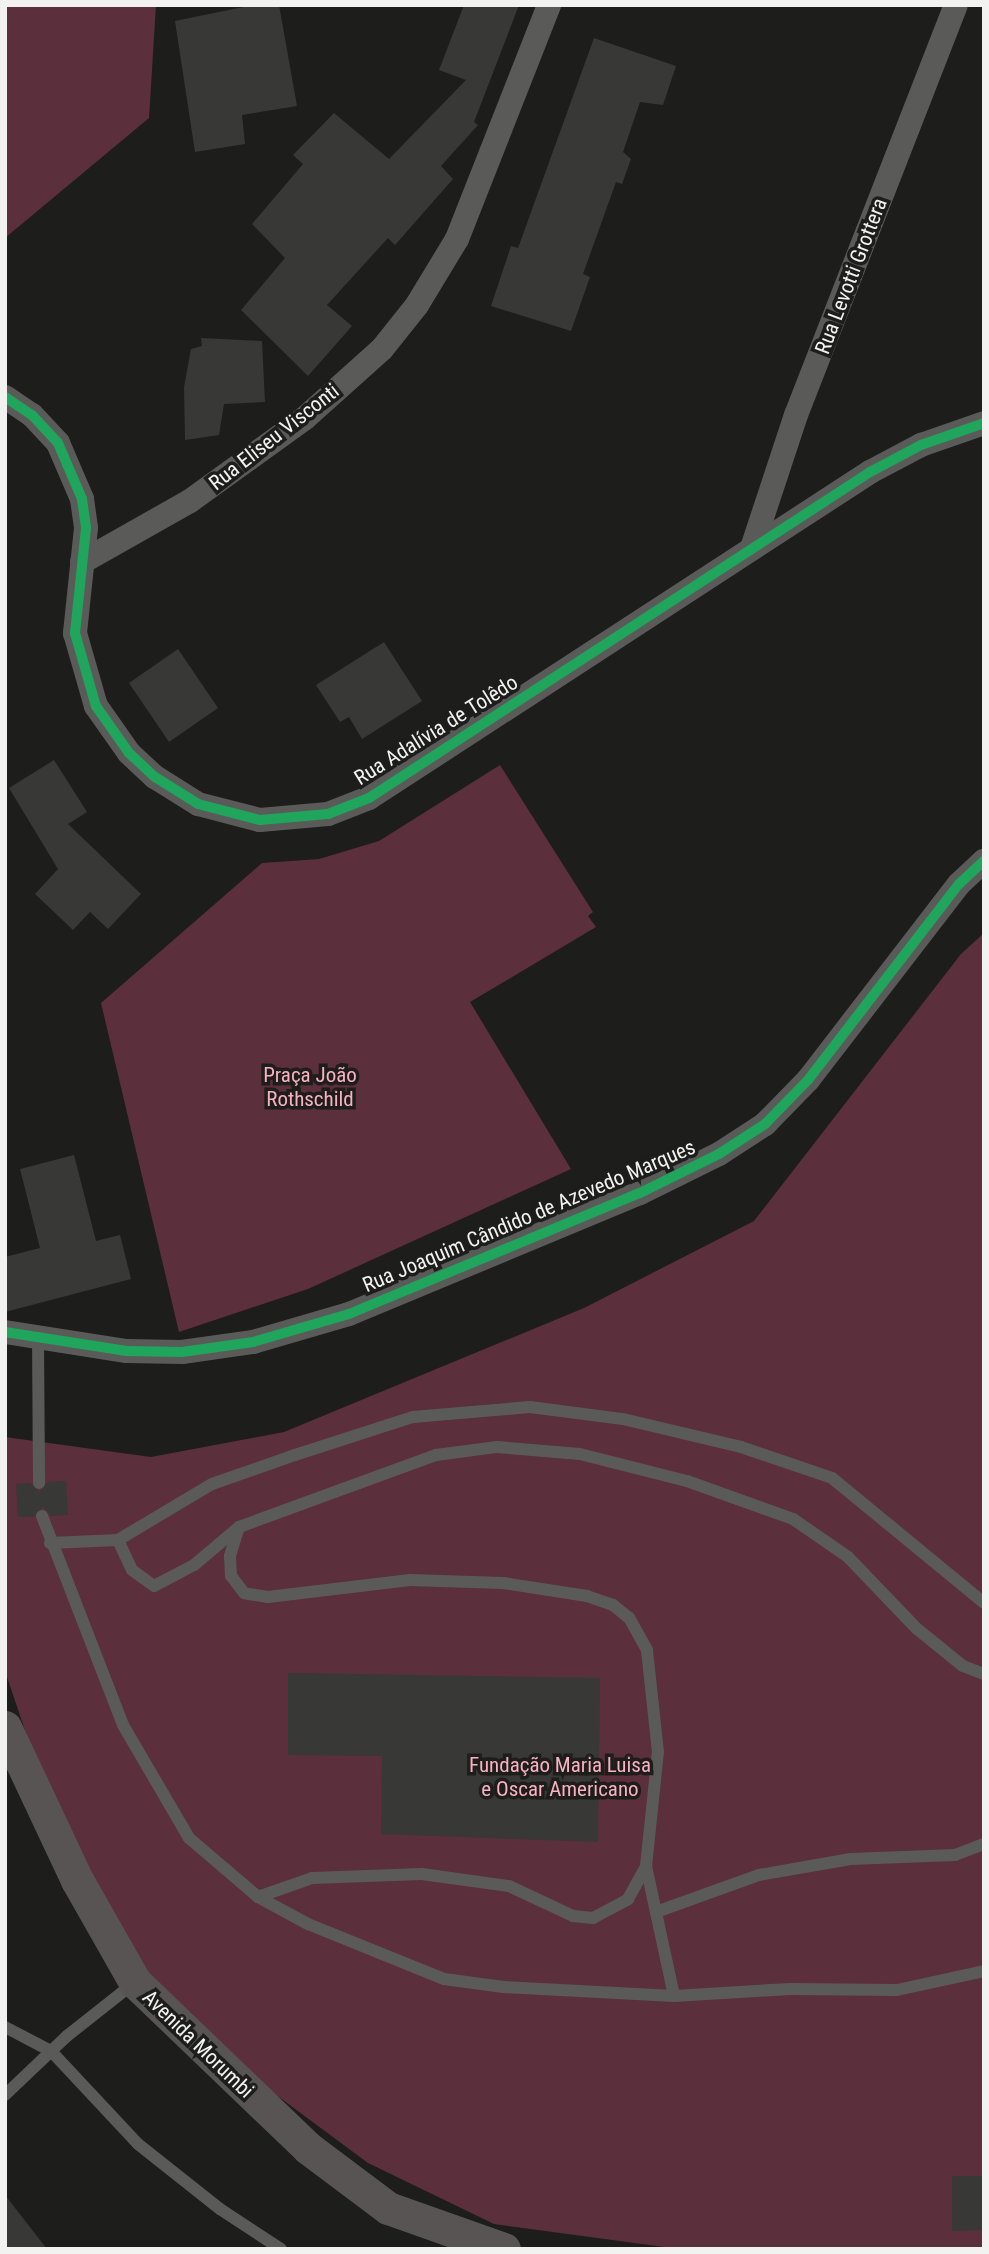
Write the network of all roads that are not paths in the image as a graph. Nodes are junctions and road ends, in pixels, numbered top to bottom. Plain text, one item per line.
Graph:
1 (550, 5) edge
2 (956, 5) edge
3 (5, 397) edge
4 (984, 423) edge
5 (751, 548) junction
6 (82, 562) junction
7 (984, 861) edge
8 (5, 1332) edge
9 (38, 1338) junction
10 (40, 1483) dead end
11 (42, 1516) dead end
12 (239, 1527) junction
13 (118, 1540) junction
14 (50, 1544) junction
15 (984, 1603) edge
16 (984, 1674) edge
17 (5, 1727) edge
18 (984, 1843) edge
19 (646, 1866) junction
20 (258, 1897) junction
21 (656, 1912) junction
22 (984, 1971) edge
23 (135, 1982) junction
24 (674, 1996) junction
25 (5, 2027) edge
26 (51, 2051) junction
27 (5, 2095) edge
28 (281, 2249) edge
29 (504, 2249) edge

1 - 6 street, Rua Eliseu Visconti
2 - 5 street, Rua Levotti Grottera
3 - 6 street, Rua Adalívia de Tolêdo
4 - 5 street, Rua Adalívia de Tolêdo
5 - 6 street, Rua Adalívia de Tolêdo
7 - 9 street, Rua Joaquim Cândido de Azevedo Marques
8 - 9 street, Rua Joaquim Cândido de Azevedo Marques
9 - 10 lane
11 - 14 lane
12 - 13 lane
12 - 16 lane
12 - 19 lane
13 - 14 lane
13 - 15 lane
14 - 20 lane
17 - 23 main road, Avenida Morumbi
18 - 21 lane
19 - 20 lane
19 - 21 lane
20 - 24 lane
21 - 24 lane
22 - 24 lane
23 - 26 lane
23 - 29 main road, Avenida Morumbi
25 - 26 lane
26 - 27 lane
26 - 28 lane

